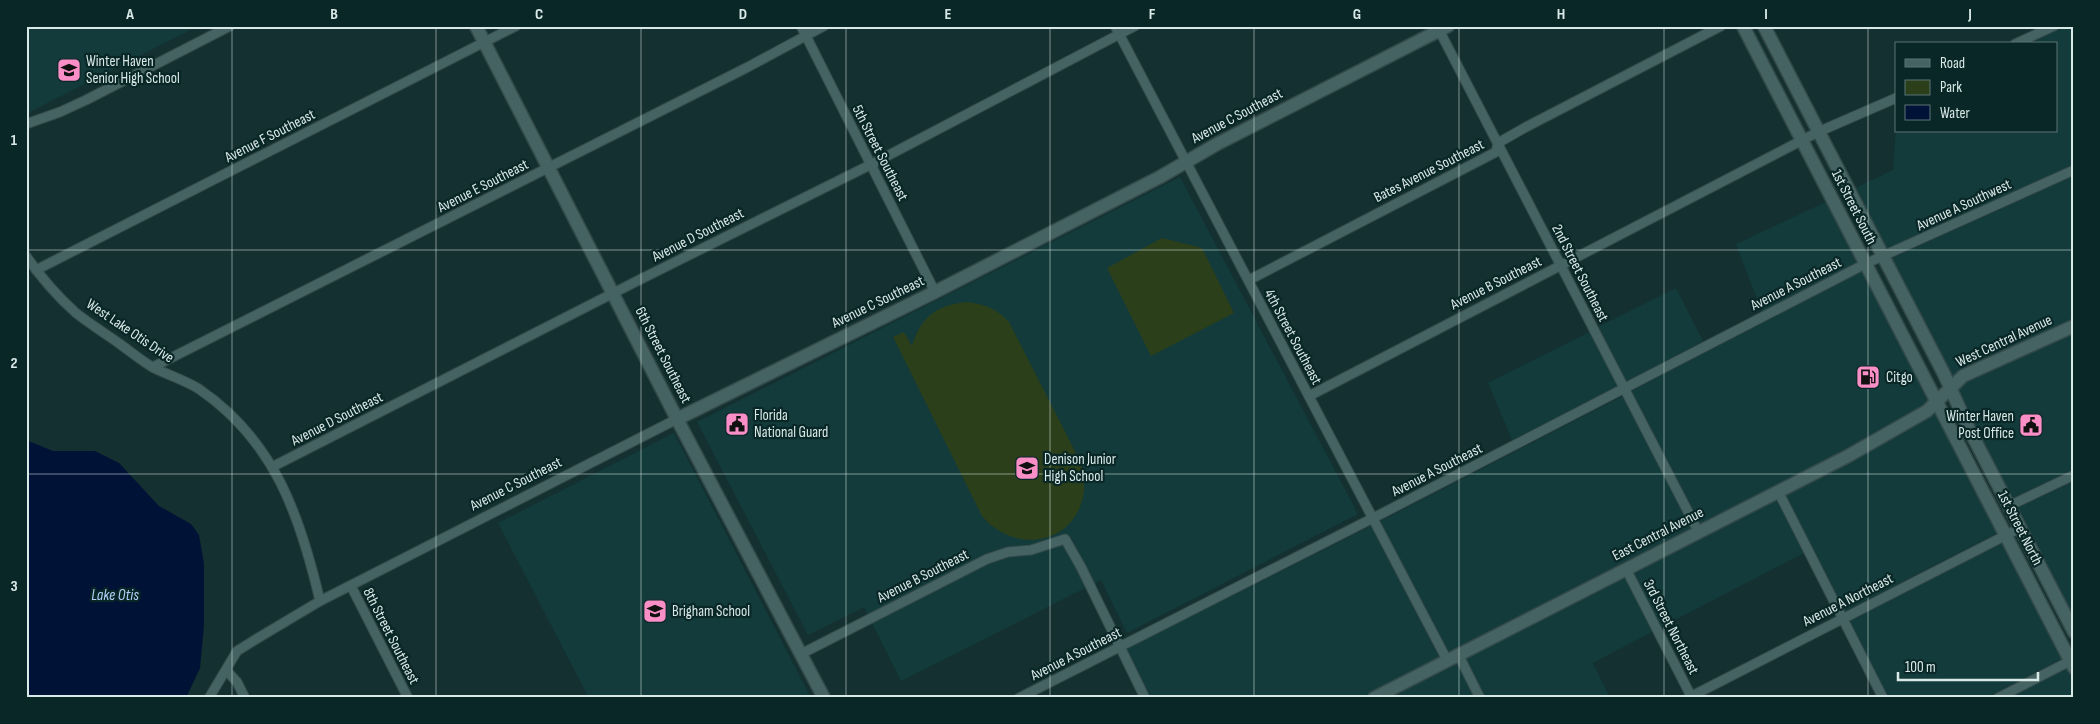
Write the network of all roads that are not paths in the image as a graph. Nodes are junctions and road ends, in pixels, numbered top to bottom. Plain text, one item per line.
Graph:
1 (230, 26) edge
2 (476, 26) edge
3 (516, 26) edge
4 (801, 26) edge
5 (824, 26) edge
6 (1114, 26) edge
7 (1135, 26) edge
8 (1721, 26) edge
9 (1743, 26) edge
10 (1764, 26) edge
11 (2054, 26) edge
12 (1441, 28) edge
13 (1119, 35) junction
14 (806, 36) junction
15 (484, 42) junction
16 (2019, 42) edge
17 (1895, 98) edge
18 (26, 124) edge
19 (1818, 132) junction
20 (1802, 140) junction
21 (1498, 143) junction
22 (1186, 161) junction
23 (870, 165) junction
24 (548, 168) junction
25 (2074, 170) edge
26 (26, 256) edge
27 (1883, 256) junction
28 (1865, 264) junction
29 (1561, 265) junction
30 (36, 270) junction
31 (1249, 280) junction
32 (935, 292) junction
33 (612, 294) junction
34 (2074, 326) edge
35 (153, 367) junction
36 (1950, 388) junction
37 (1624, 389) junction
38 (1309, 396) junction
39 (1937, 403) junction
40 (677, 419) junction
41 (272, 467) junction
42 (2074, 475) edge
43 (1778, 491) junction
44 (2009, 506) junction
45 (1372, 519) junction
46 (2020, 528) junction
47 (1698, 531) junction
48 (2006, 535) junction
49 (1626, 569) junction
50 (351, 586) junction
51 (320, 601) junction
52 (1843, 618) junction
53 (2073, 630) edge
54 (2058, 636) junction
55 (1120, 647) junction
56 (800, 654) junction
57 (1453, 657) junction
58 (2073, 663) edge
59 (226, 670) junction
60 (1690, 697) edge
61 (209, 698) edge
62 (245, 698) edge
63 (408, 698) edge
64 (824, 698) edge
65 (1019, 698) edge
66 (1145, 698) edge
67 (1374, 698) edge
68 (1480, 698) edge
69 (1883, 698) edge
70 (1998, 698) edge

1 - 18 street
2 - 15 main road, 6th Street Southeast
3 - 15 street, Avenue F Southeast
4 - 14 street, 5th Street Southeast
5 - 14 street, Avenue E Southeast
6 - 13 street, 4th Street Southeast
7 - 13 street, Avenue D Southeast
8 - 21 street, Bates Avenue Southeast
9 - 20 main road, 1st Street South
10 - 19 main road, 1st Street South
11 - 16 street
12 - 21 street, 2nd Street Southeast
12 - 22 main road, Avenue C Southeast
13 - 22 street, 4th Street Southeast
13 - 23 street, Avenue D Southeast
14 - 23 street, 5th Street Southeast
14 - 24 street, Avenue E Southeast
15 - 24 main road, 6th Street Southeast
15 - 30 street, Avenue F Southeast
17 - 19 street, Avenue B Southeast
19 - 20 street, Avenue B Southeast
19 - 27 main road, 1st Street South
20 - 28 main road, 1st Street South
20 - 29 street, Avenue B Southeast
21 - 29 street, 2nd Street Southeast
21 - 31 street, Bates Avenue Southeast
22 - 31 street, 4th Street Southeast
22 - 32 main road, Avenue C Southeast
23 - 32 street, 5th Street Southeast
23 - 33 street, Avenue D Southeast
24 - 33 main road, 6th Street Southeast
24 - 35 street, Avenue E Southeast
25 - 27 street, Avenue A Southwest
26 - 30 street, West Lake Otis Drive
27 - 28 street, Avenue A Southwest
27 - 36 main road, 1st Street South
28 - 37 street, Avenue A Southeast
28 - 39 main road, 1st Street South
29 - 37 street, 2nd Street Southeast
29 - 38 street, Avenue B Southeast
30 - 35 street, West Lake Otis Drive
31 - 38 street, 4th Street Southeast
32 - 40 main road, Avenue C Southeast
33 - 40 main road, 6th Street Southeast
33 - 41 street, Avenue D Southeast
34 - 36 main road, West Central Avenue
35 - 41 street, West Lake Otis Drive
36 - 39 main road, East Central Avenue
36 - 44 main road, 1st Street North
37 - 45 street, Avenue A Southeast
37 - 47 street, 2nd Street Southeast
38 - 45 street, 4th Street Southeast
39 - 43 main road, East Central Avenue
39 - 48 main road, 1st Street North
40 - 50 street, Avenue C Southeast
40 - 56 main road, 6th Street Southeast
41 - 51 street, West Lake Otis Drive
42 - 44 street
43 - 47 main road, East Central Avenue
43 - 52 street
44 - 46 main road, 1st Street North
45 - 55 street, Avenue A Southeast
45 - 57 street, 4th Street Southeast
46 - 48 street, Avenue A Northeast
46 - 53 main road, 1st Street North
47 - 49 main road, East Central Avenue
48 - 52 street, Avenue A Northeast
48 - 54 main road, 1st Street North
49 - 57 main road, East Central Avenue
49 - 60 street, 3rd Street Northeast
50 - 51 street, Avenue C Southeast
50 - 63 street, 8th Street Southeast
51 - 59 street, Avenue C Southeast
52 - 60 street, Avenue A Northeast
52 - 69 street
53 - 54 street
54 - 58 main road, 1st Street North
55 - 56 street, Avenue B Southeast
55 - 65 street, Avenue A Southeast
55 - 66 street
56 - 64 main road, 6th Street Southeast
57 - 67 main road, East Central Avenue
57 - 68 street, 4th Street Southeast
58 - 70 street
59 - 61 street, Avenue C Southeast
59 - 62 street

